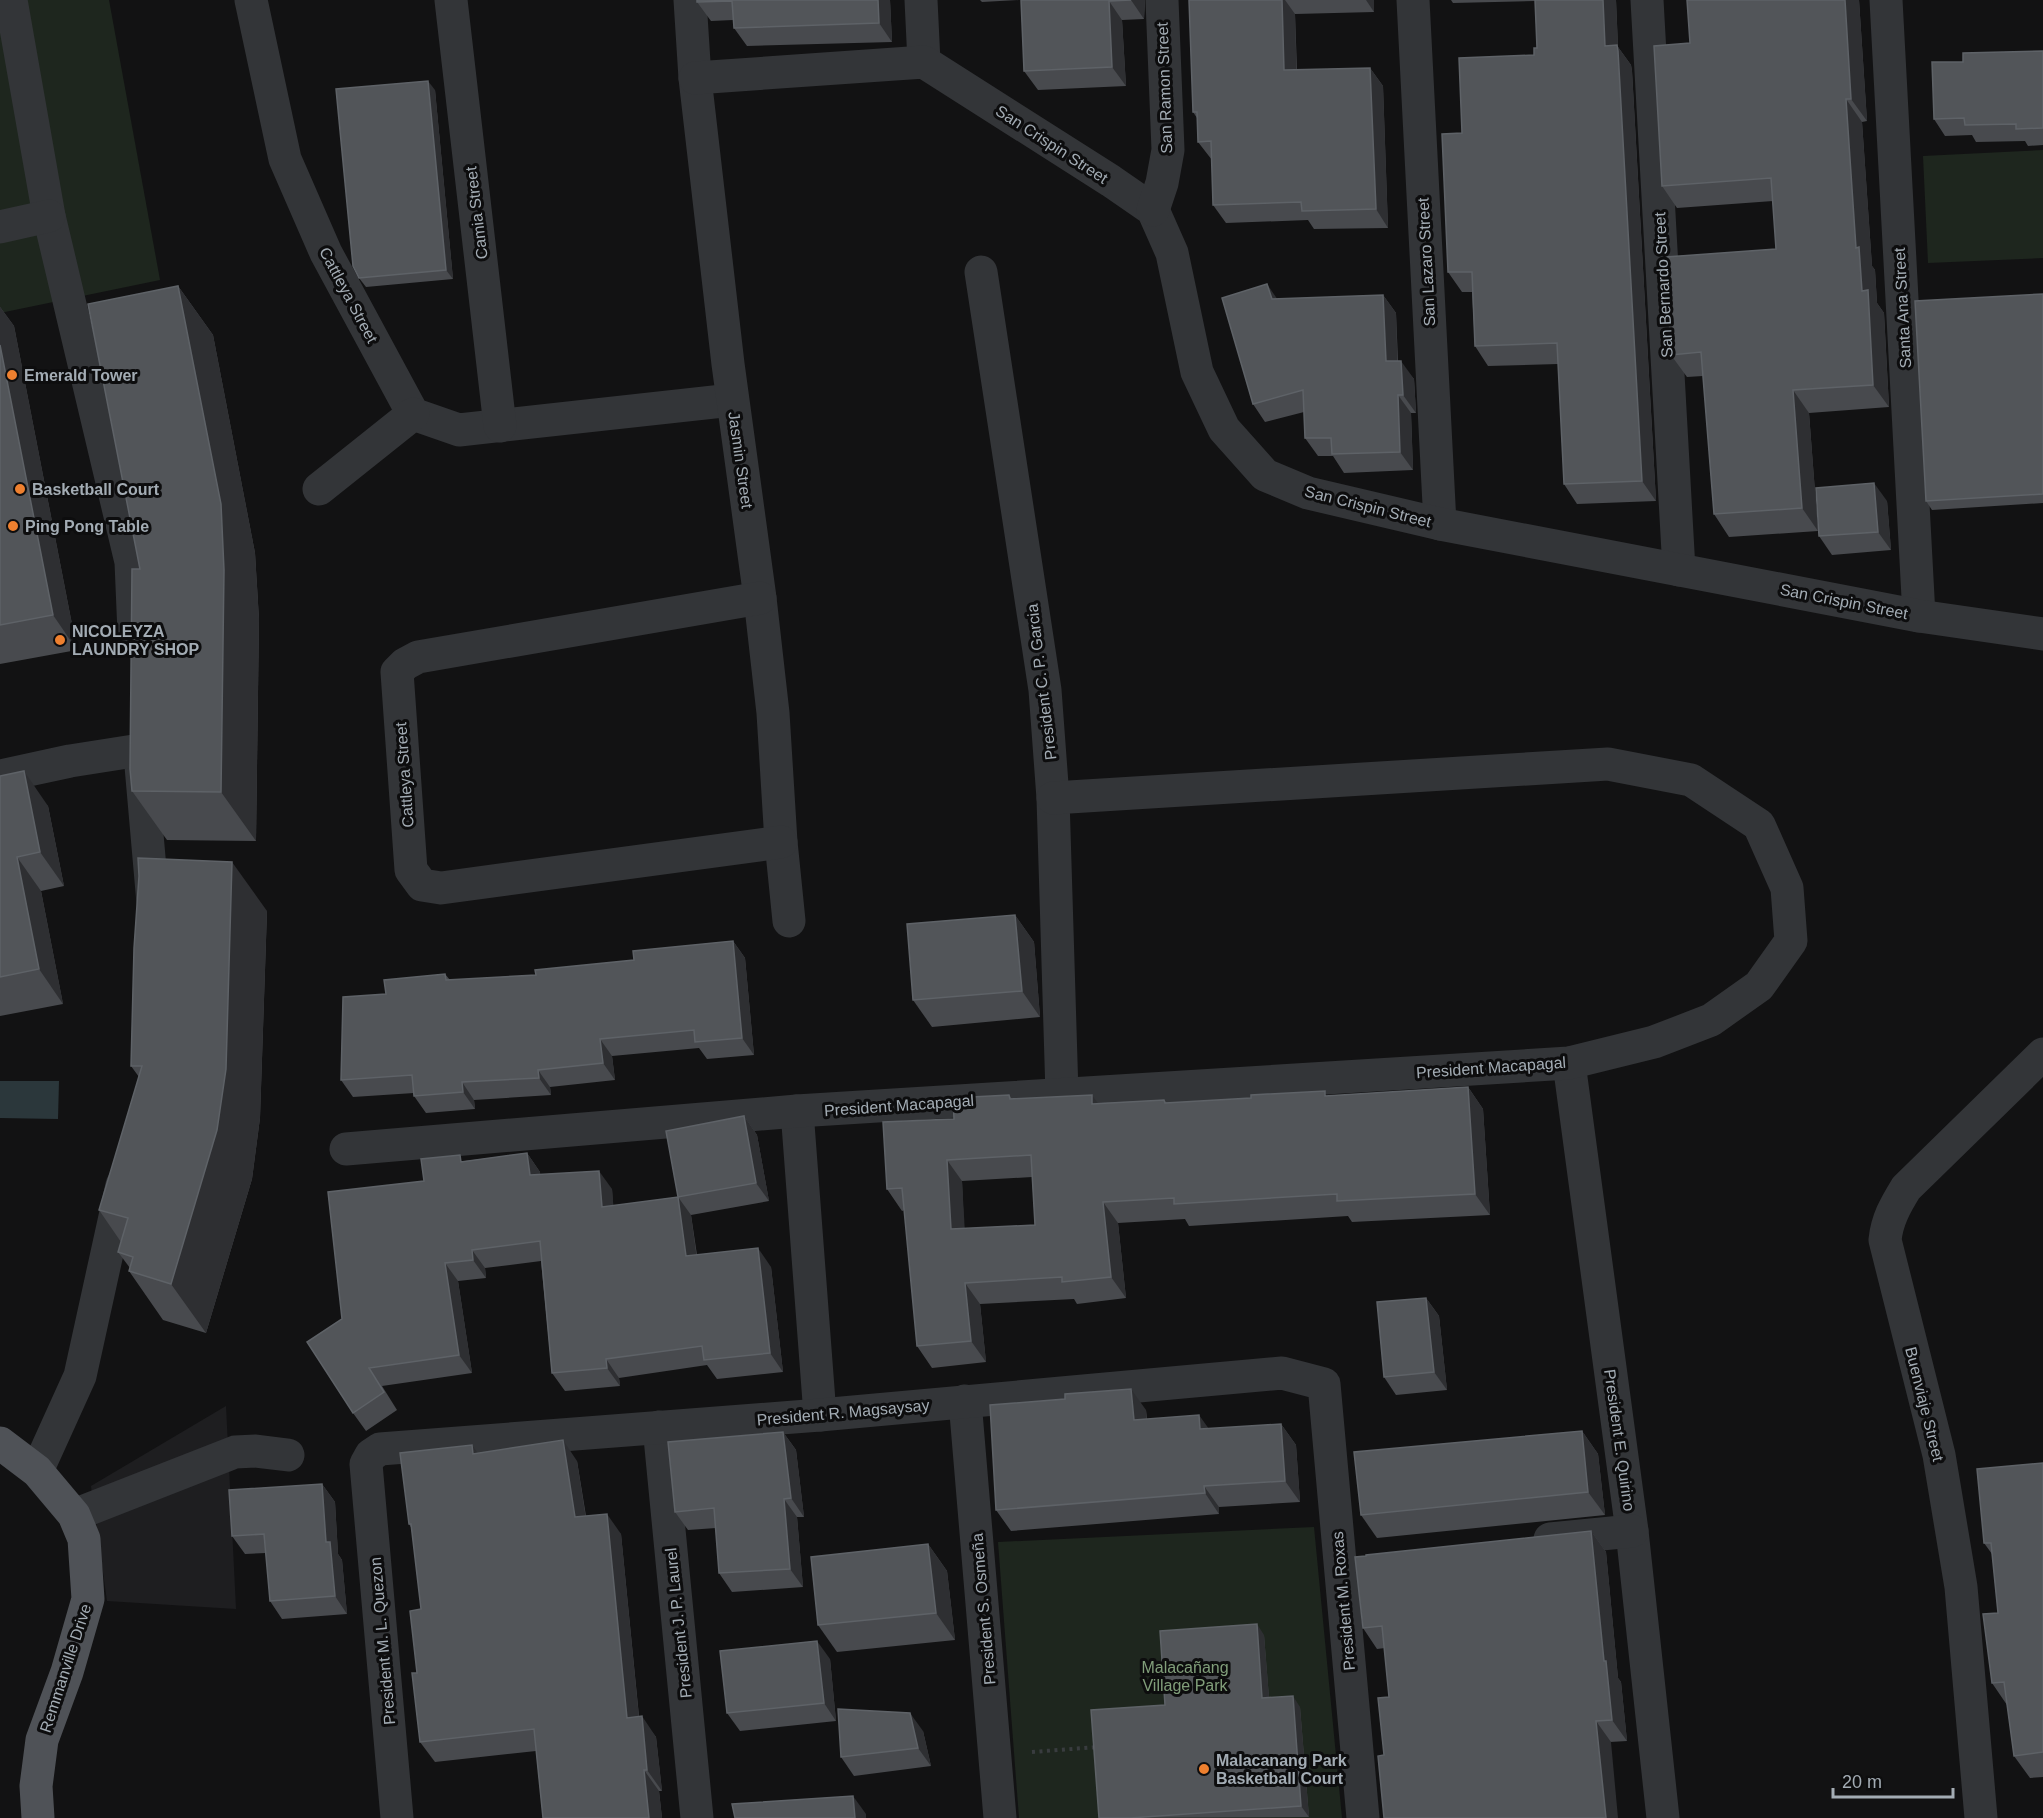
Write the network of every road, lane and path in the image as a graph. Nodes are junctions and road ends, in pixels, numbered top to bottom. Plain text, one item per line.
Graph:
1 (12, 0) edge
2 (251, 0) edge
3 (452, 0) edge
4 (690, 0) edge
5 (921, 0) edge
6 (1162, 0) edge
7 (1413, 0) edge
8 (1647, 0) edge
9 (1886, 0) edge
10 (9, 44) edge
11 (924, 62) junction
12 (695, 78) junction
13 (1153, 210) junction
14 (49, 216) junction
15 (0, 227) edge
16 (981, 272) dead end
17 (732, 400) junction
18 (413, 414) junction
19 (500, 426) junction
20 (319, 489) dead end
21 (1440, 524) junction
22 (1679, 570) junction
23 (760, 598) junction
24 (1919, 616) junction
25 (2043, 634) edge
26 (136, 668) edge
27 (0, 776) edge
28 (1053, 798) junction
29 (781, 842) junction
30 (789, 921) dead end
31 (154, 935) edge
32 (2043, 1054) edge
33 (1569, 1063) junction
34 (1062, 1094) junction
35 (797, 1111) junction
36 (346, 1149) dead end
37 (129, 1156) edge
38 (1324, 1384) joint
39 (965, 1401) junction
40 (820, 1414) junction
41 (659, 1427) junction
42 (0, 1443) edge
43 (288, 1455) dead end
44 (366, 1464) joint
45 (37, 1471) junction
46 (74, 1515) junction
47 (1632, 1531) junction
48 (1515, 1543) edge
49 (1375, 1557) edge
50 (1340, 1561) junction
51 (1098, 1747) edge
52 (995, 1755) junction
53 (38, 1818) edge
54 (397, 1818) edge
55 (697, 1818) edge
56 (1000, 1818) edge
57 (1363, 1818) edge
58 (1663, 1818) edge
59 (1981, 1818) edge

1 - 10 street
2 - 18 street, Cattleya Street
3 - 19 street, Camia Street
4 - 12 street, Jasmin Street
5 - 11 street
6 - 13 street, San Ramon Street
7 - 21 street, San Lazaro Street
8 - 22 street, San Bernardo Street
9 - 24 street, Santa Ana Street
10 - 14 street
11 - 12 street
11 - 13 street, San Crispin Street
12 - 17 street, Jasmin Street
13 - 21 street, San Crispin Street
14 - 15 street
14 - 26 street
16 - 28 street, President C. P. Garcia
17 - 19 street
17 - 23 street, Jasmin Street
18 - 19 street
18 - 20 street
21 - 22 street, San Crispin Street
22 - 24 street, San Crispin Street
23 - 29 street, Jasmin Street
23 - 29 street, Cattleya Street
24 - 25 street, San Crispin Street
27 - 31 street
28 - 33 street, President Macapagal
28 - 34 street, President C. P. Garcia
29 - 30 street, Jasmin Street
32 - 59 street, Buenviaje Street
33 - 34 street, President Macapagal
33 - 47 street, President E. Quirino
34 - 35 street, President Macapagal
35 - 36 street, President Macapagal
35 - 40 street
37 - 45 street
38 - 39 street, President R. Magsaysay
38 - 50 street, President M. Roxas
39 - 40 street, President R. Magsaysay
39 - 52 street, President S. Osmeña
40 - 41 street, President R. Magsaysay
41 - 44 street, President R. Magsaysay
41 - 55 street, President J. P. Laurel
42 - 45 main road, Remmanville Drive
43 - 46 street
44 - 54 street, President M. L. Quezon
45 - 46 main road, Remmanville Drive
46 - 53 main road, Remmanville Drive
47 - 48 street
47 - 58 street, President E. Quirino
49 - 50 street
50 - 57 street, President M. Roxas
51 - 52 path
52 - 56 street, President S. Osmeña

